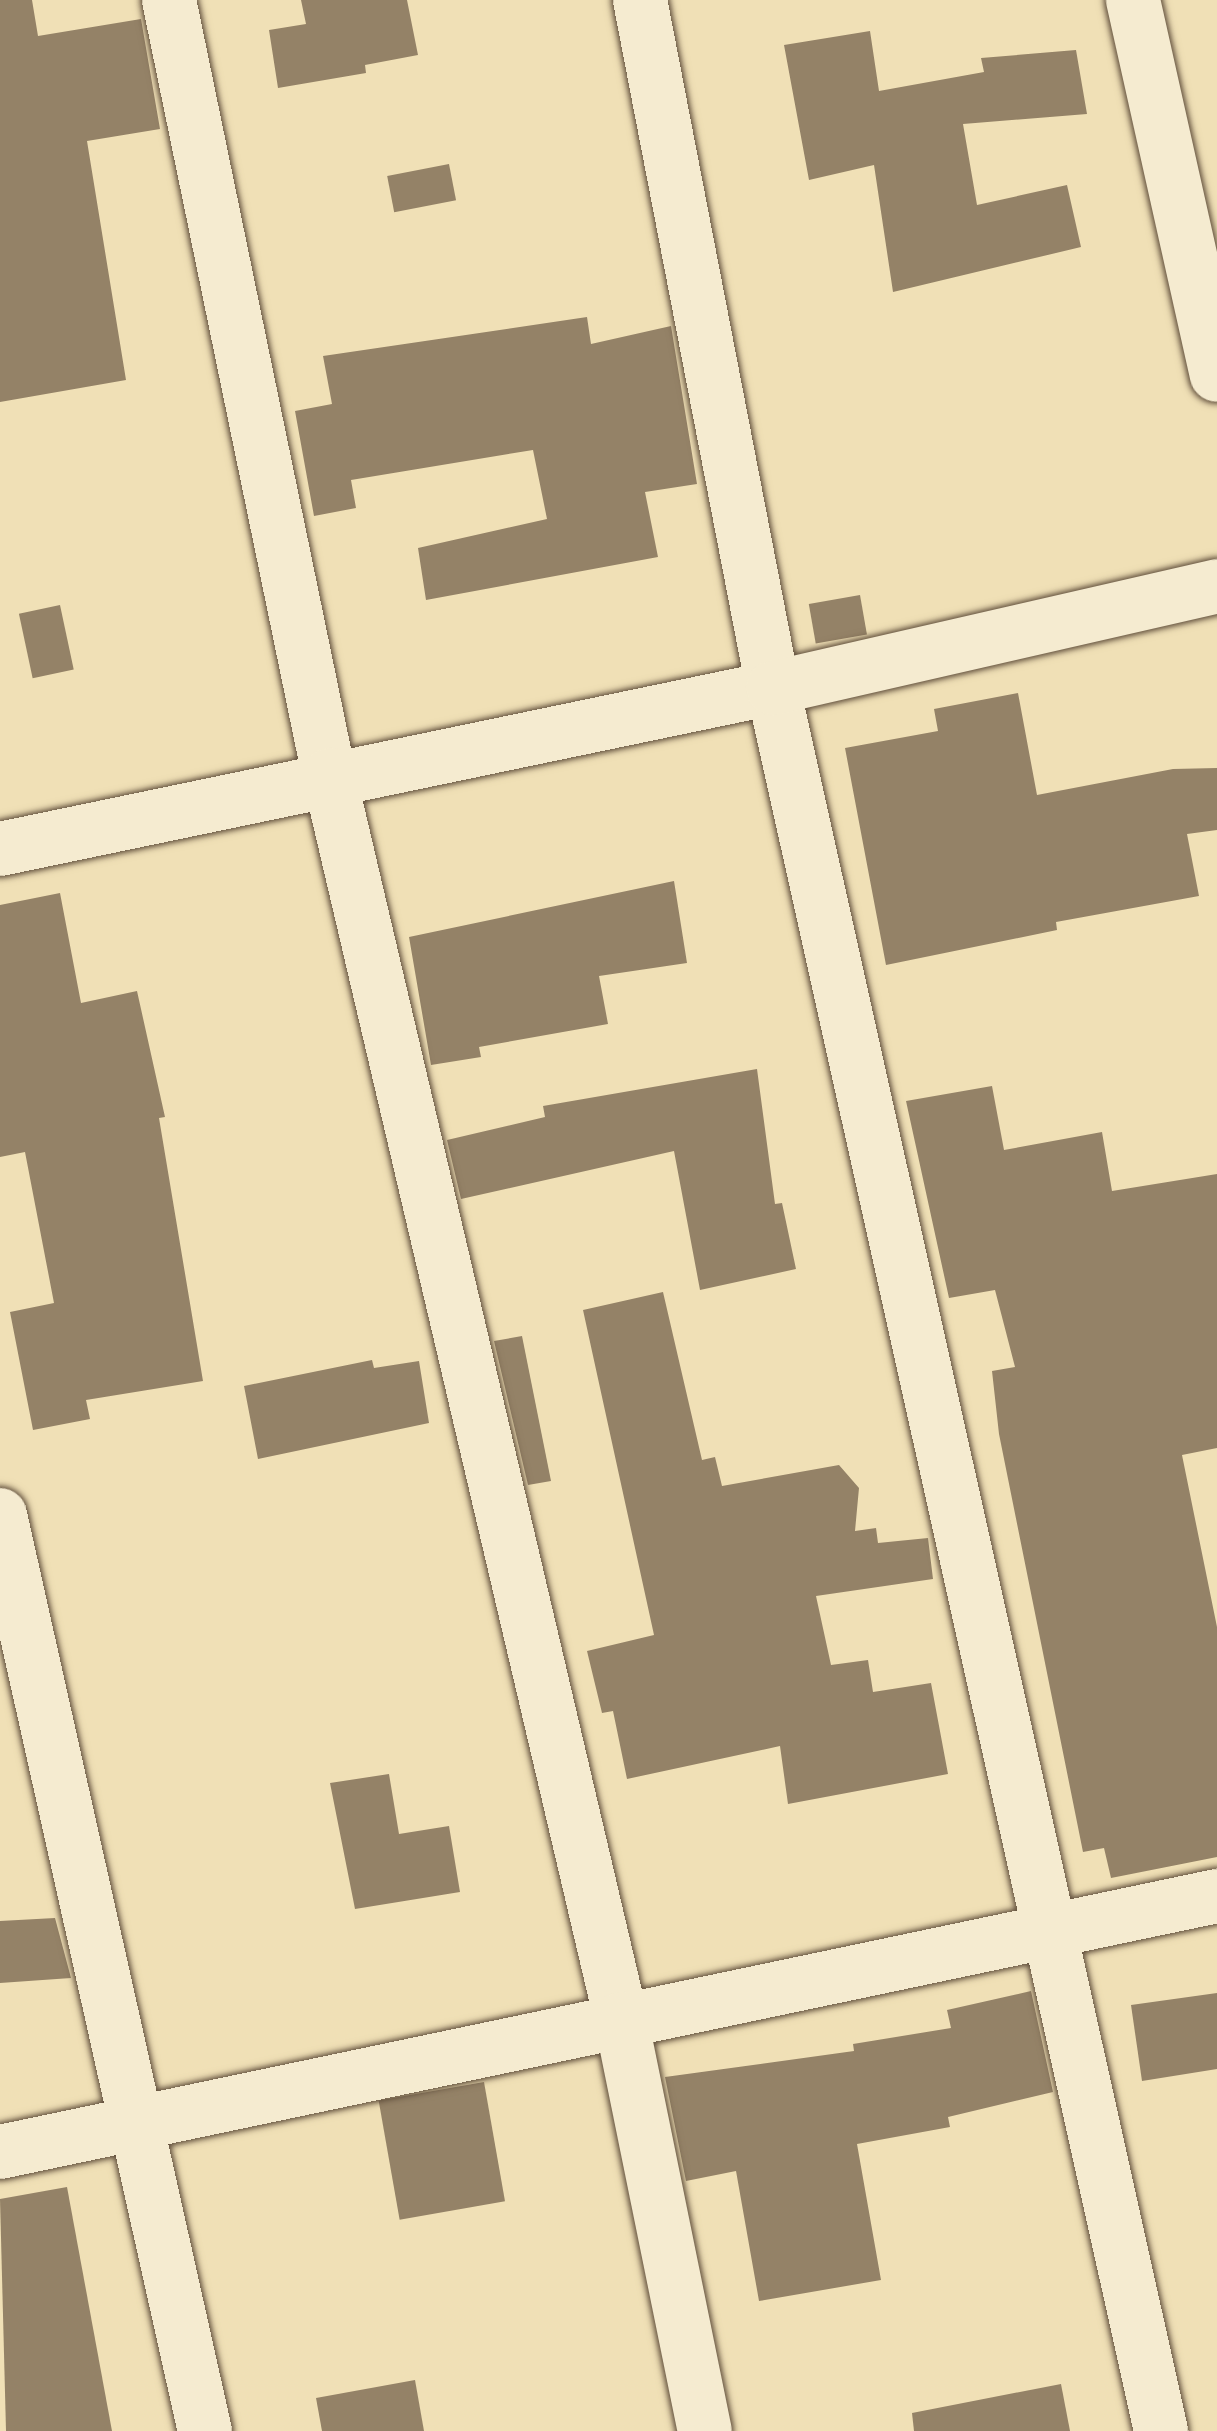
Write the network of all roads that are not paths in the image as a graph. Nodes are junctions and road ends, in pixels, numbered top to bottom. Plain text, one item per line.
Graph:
1 (169, 0) edge
2 (640, 0) edge
3 (1132, 0) edge
4 (1217, 374) edge
5 (1217, 586) edge
6 (773, 688) junction
7 (329, 775) junction
8 (0, 848) edge
9 (0, 1514) edge
10 (1217, 1896) edge
11 (1048, 1937) junction
12 (621, 2019) junction
13 (140, 2125) junction
14 (0, 2152) edge
15 (205, 2431) edge
16 (705, 2431) edge
17 (1162, 2431) edge

1 - 7 street
2 - 6 street
3 - 4 street
5 - 6 street
6 - 7 street
6 - 11 street
7 - 8 street
7 - 12 street
9 - 13 street
10 - 11 street
11 - 12 street
11 - 17 street
12 - 13 street
12 - 16 street
13 - 14 street
13 - 15 street

